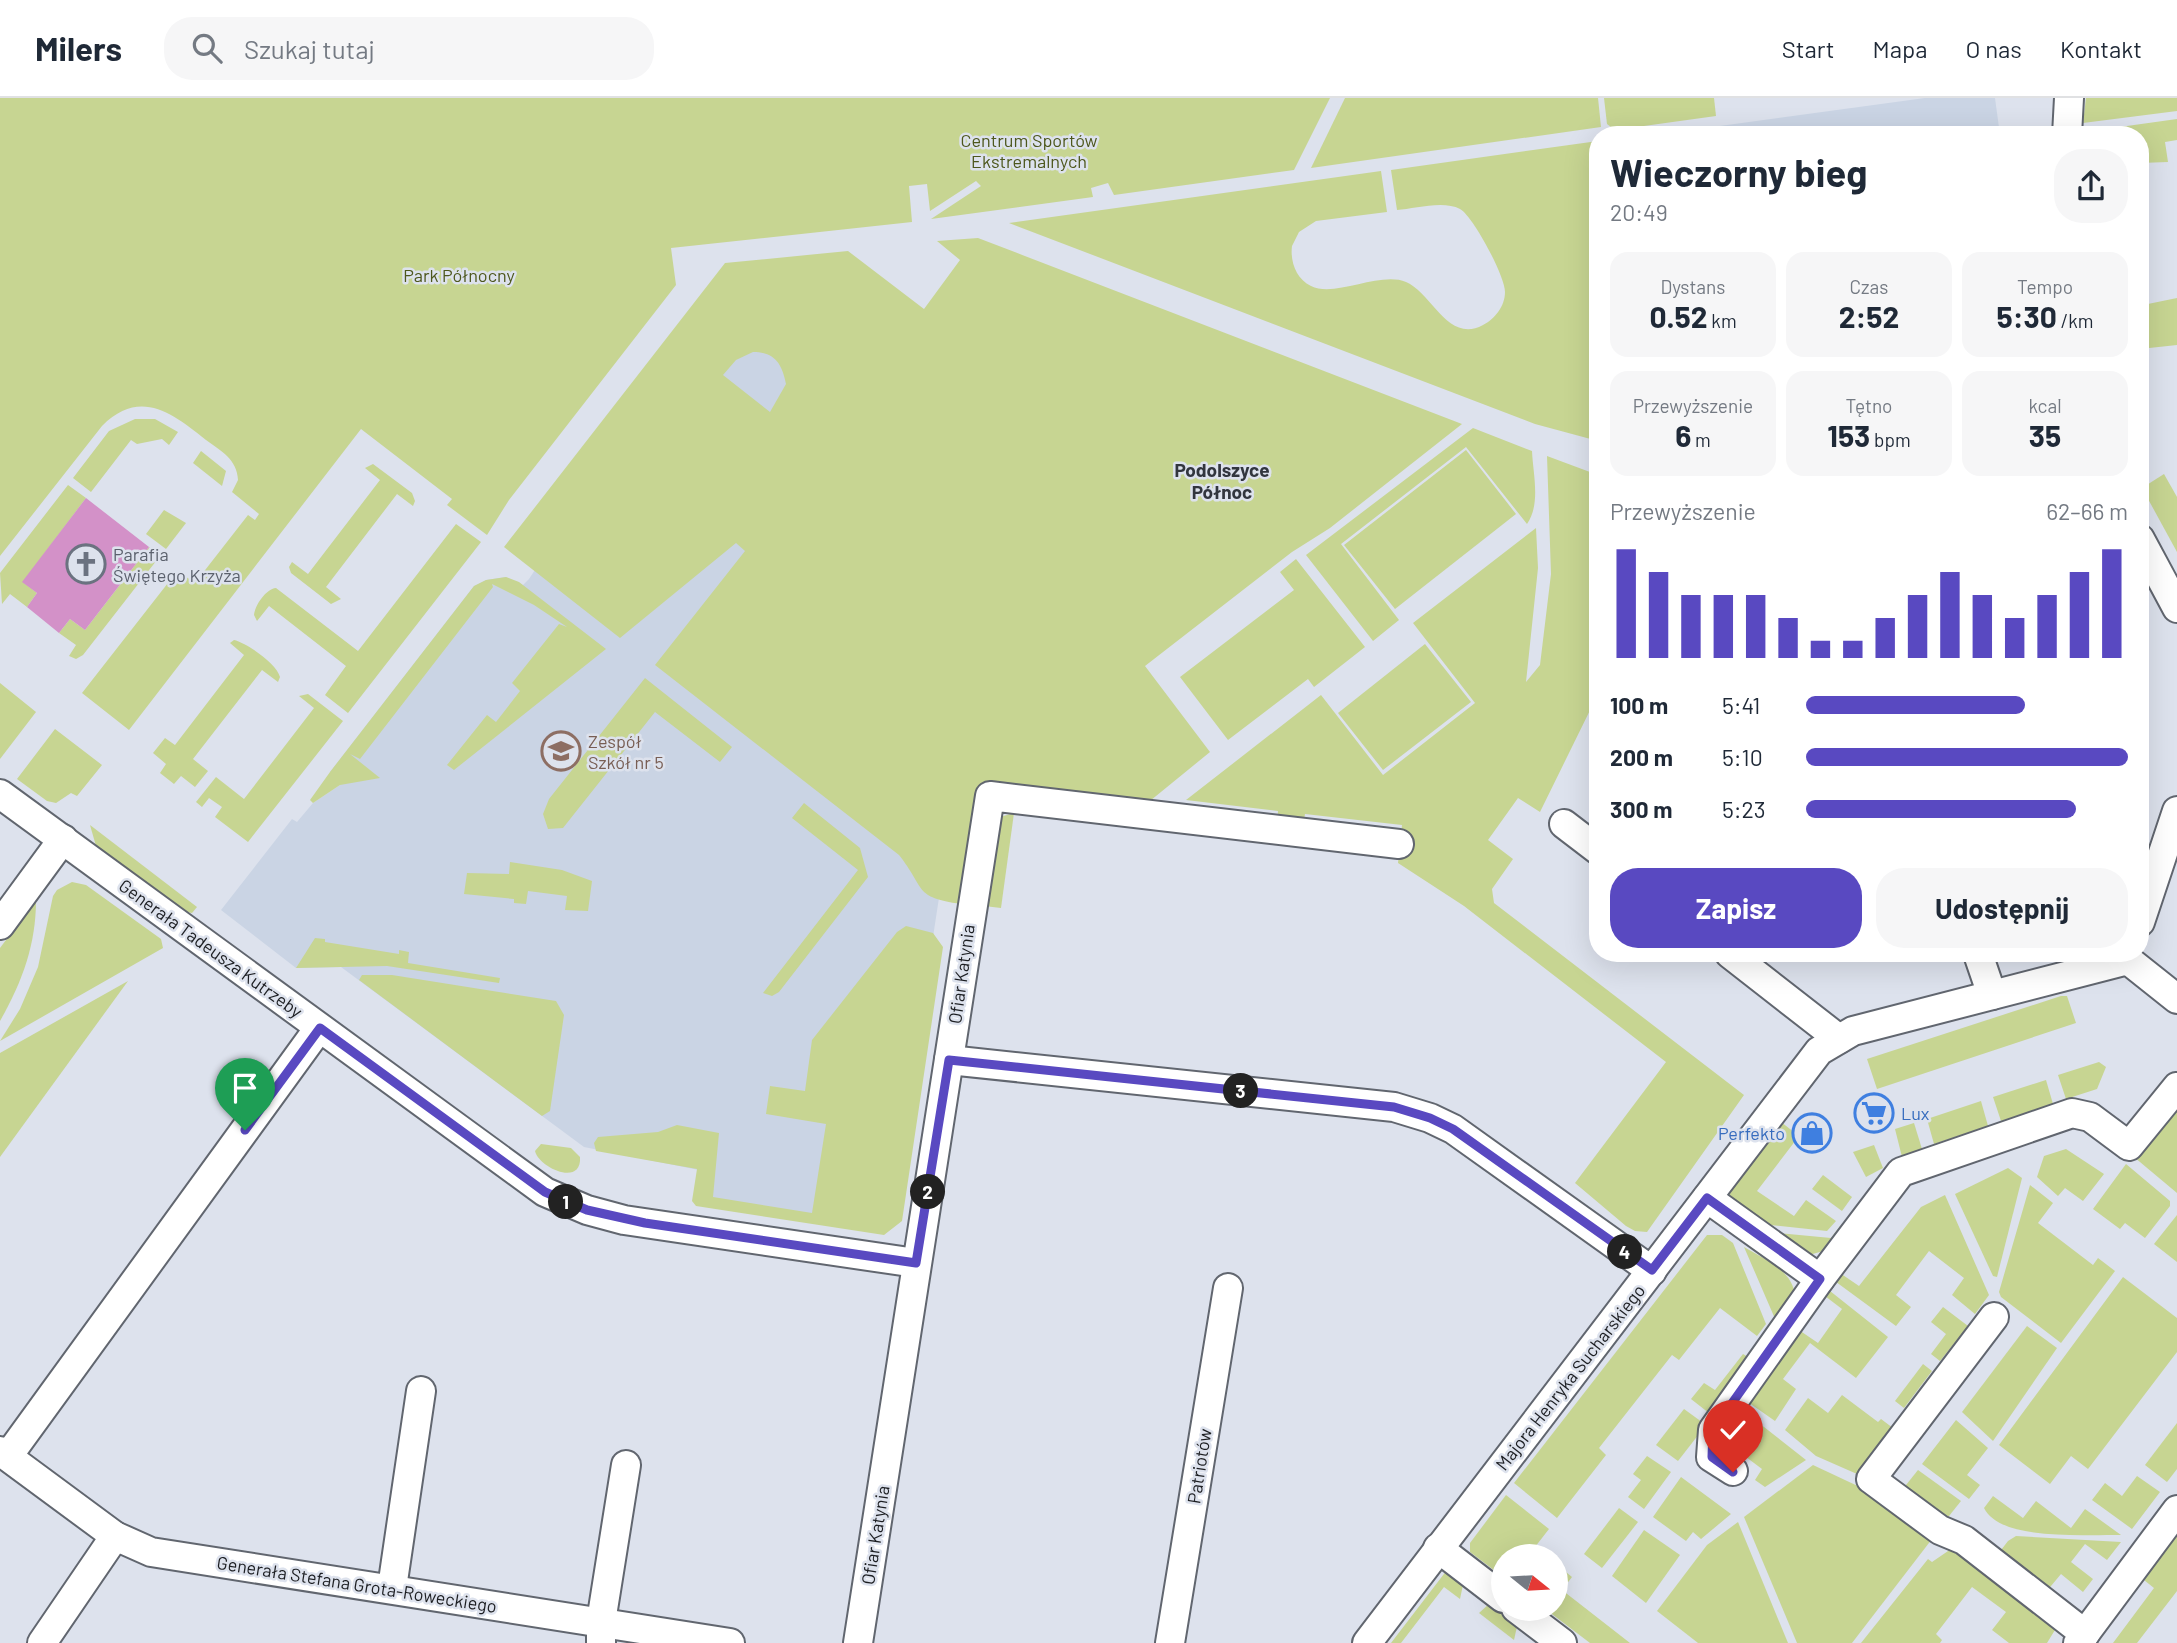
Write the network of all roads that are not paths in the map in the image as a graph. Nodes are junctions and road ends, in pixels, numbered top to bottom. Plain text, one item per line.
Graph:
1 (2068, 98) edge
2 (2067, 126) edge
3 (2149, 556) edge
4 (2177, 608) edge
5 (0, 794) edge
6 (2177, 811) edge
7 (1564, 824) dead end
8 (63, 839) junction
9 (1589, 843) edge
10 (1398, 844) dead end
11 (2149, 895) edge
12 (0, 925) edge
13 (1740, 962) edge
14 (1981, 962) edge
15 (2111, 962) edge
16 (2135, 962) edge
17 (1992, 995) junction
18 (2177, 999) edge
19 (320, 1028) junction
20 (1839, 1039) junction
21 (949, 1060) junction
22 (2177, 1087) edge
23 (1707, 1198) junction
24 (916, 1263) junction
25 (1652, 1270) junction
26 (1820, 1279) junction
27 (1228, 1288) dead end
28 (1994, 1317) dead end
29 (421, 1391) dead end
30 (4, 1453) edge
31 (626, 1465) dead end
32 (1733, 1472) dead end
33 (2177, 1510) edge
34 (115, 1536) junction
35 (1438, 1548) junction
36 (392, 1588) junction
37 (1491, 1589) edge
38 (1533, 1621) edge
39 (601, 1633) edge
40 (2081, 1639) edge
41 (42, 1643) edge
42 (730, 1643) edge
43 (858, 1643) edge
44 (1170, 1643) edge
45 (1367, 1643) edge
46 (1562, 1643) edge

1 - 2 street
3 - 4 street
5 - 8 street, Generała Tadeusza Kutrzeby
6 - 11 street
7 - 9 street
8 - 12 street
8 - 19 street, Generała Tadeusza Kutrzeby
10 - 21 street, Ofiar Katynia
13 - 20 street
14 - 17 street
15 - 17 street, Majora Henryka Sucharskiego
16 - 18 street, Majora Henryka Sucharskiego
17 - 20 street, Majora Henryka Sucharskiego
19 - 24 street, Generała Tadeusza Kutrzeby
19 - 30 street
20 - 23 street, Majora Henryka Sucharskiego
21 - 24 street, Ofiar Katynia
21 - 25 street
22 - 26 street
23 - 25 street, Majora Henryka Sucharskiego
23 - 26 street
24 - 43 street, Ofiar Katynia
25 - 35 street, Majora Henryka Sucharskiego
26 - 32 street
27 - 44 street, Patriotów
28 - 40 street
29 - 36 street
30 - 34 street, Generała Stefana Grota-Roweckiego
31 - 39 street
33 - 40 street
34 - 36 street, Generała Stefana Grota-Roweckiego
34 - 41 street
35 - 37 street
35 - 45 street, Majora Henryka Sucharskiego
36 - 39 street, Generała Stefana Grota-Roweckiego
38 - 46 street
39 - 42 street, Generała Stefana Grota-Roweckiego

